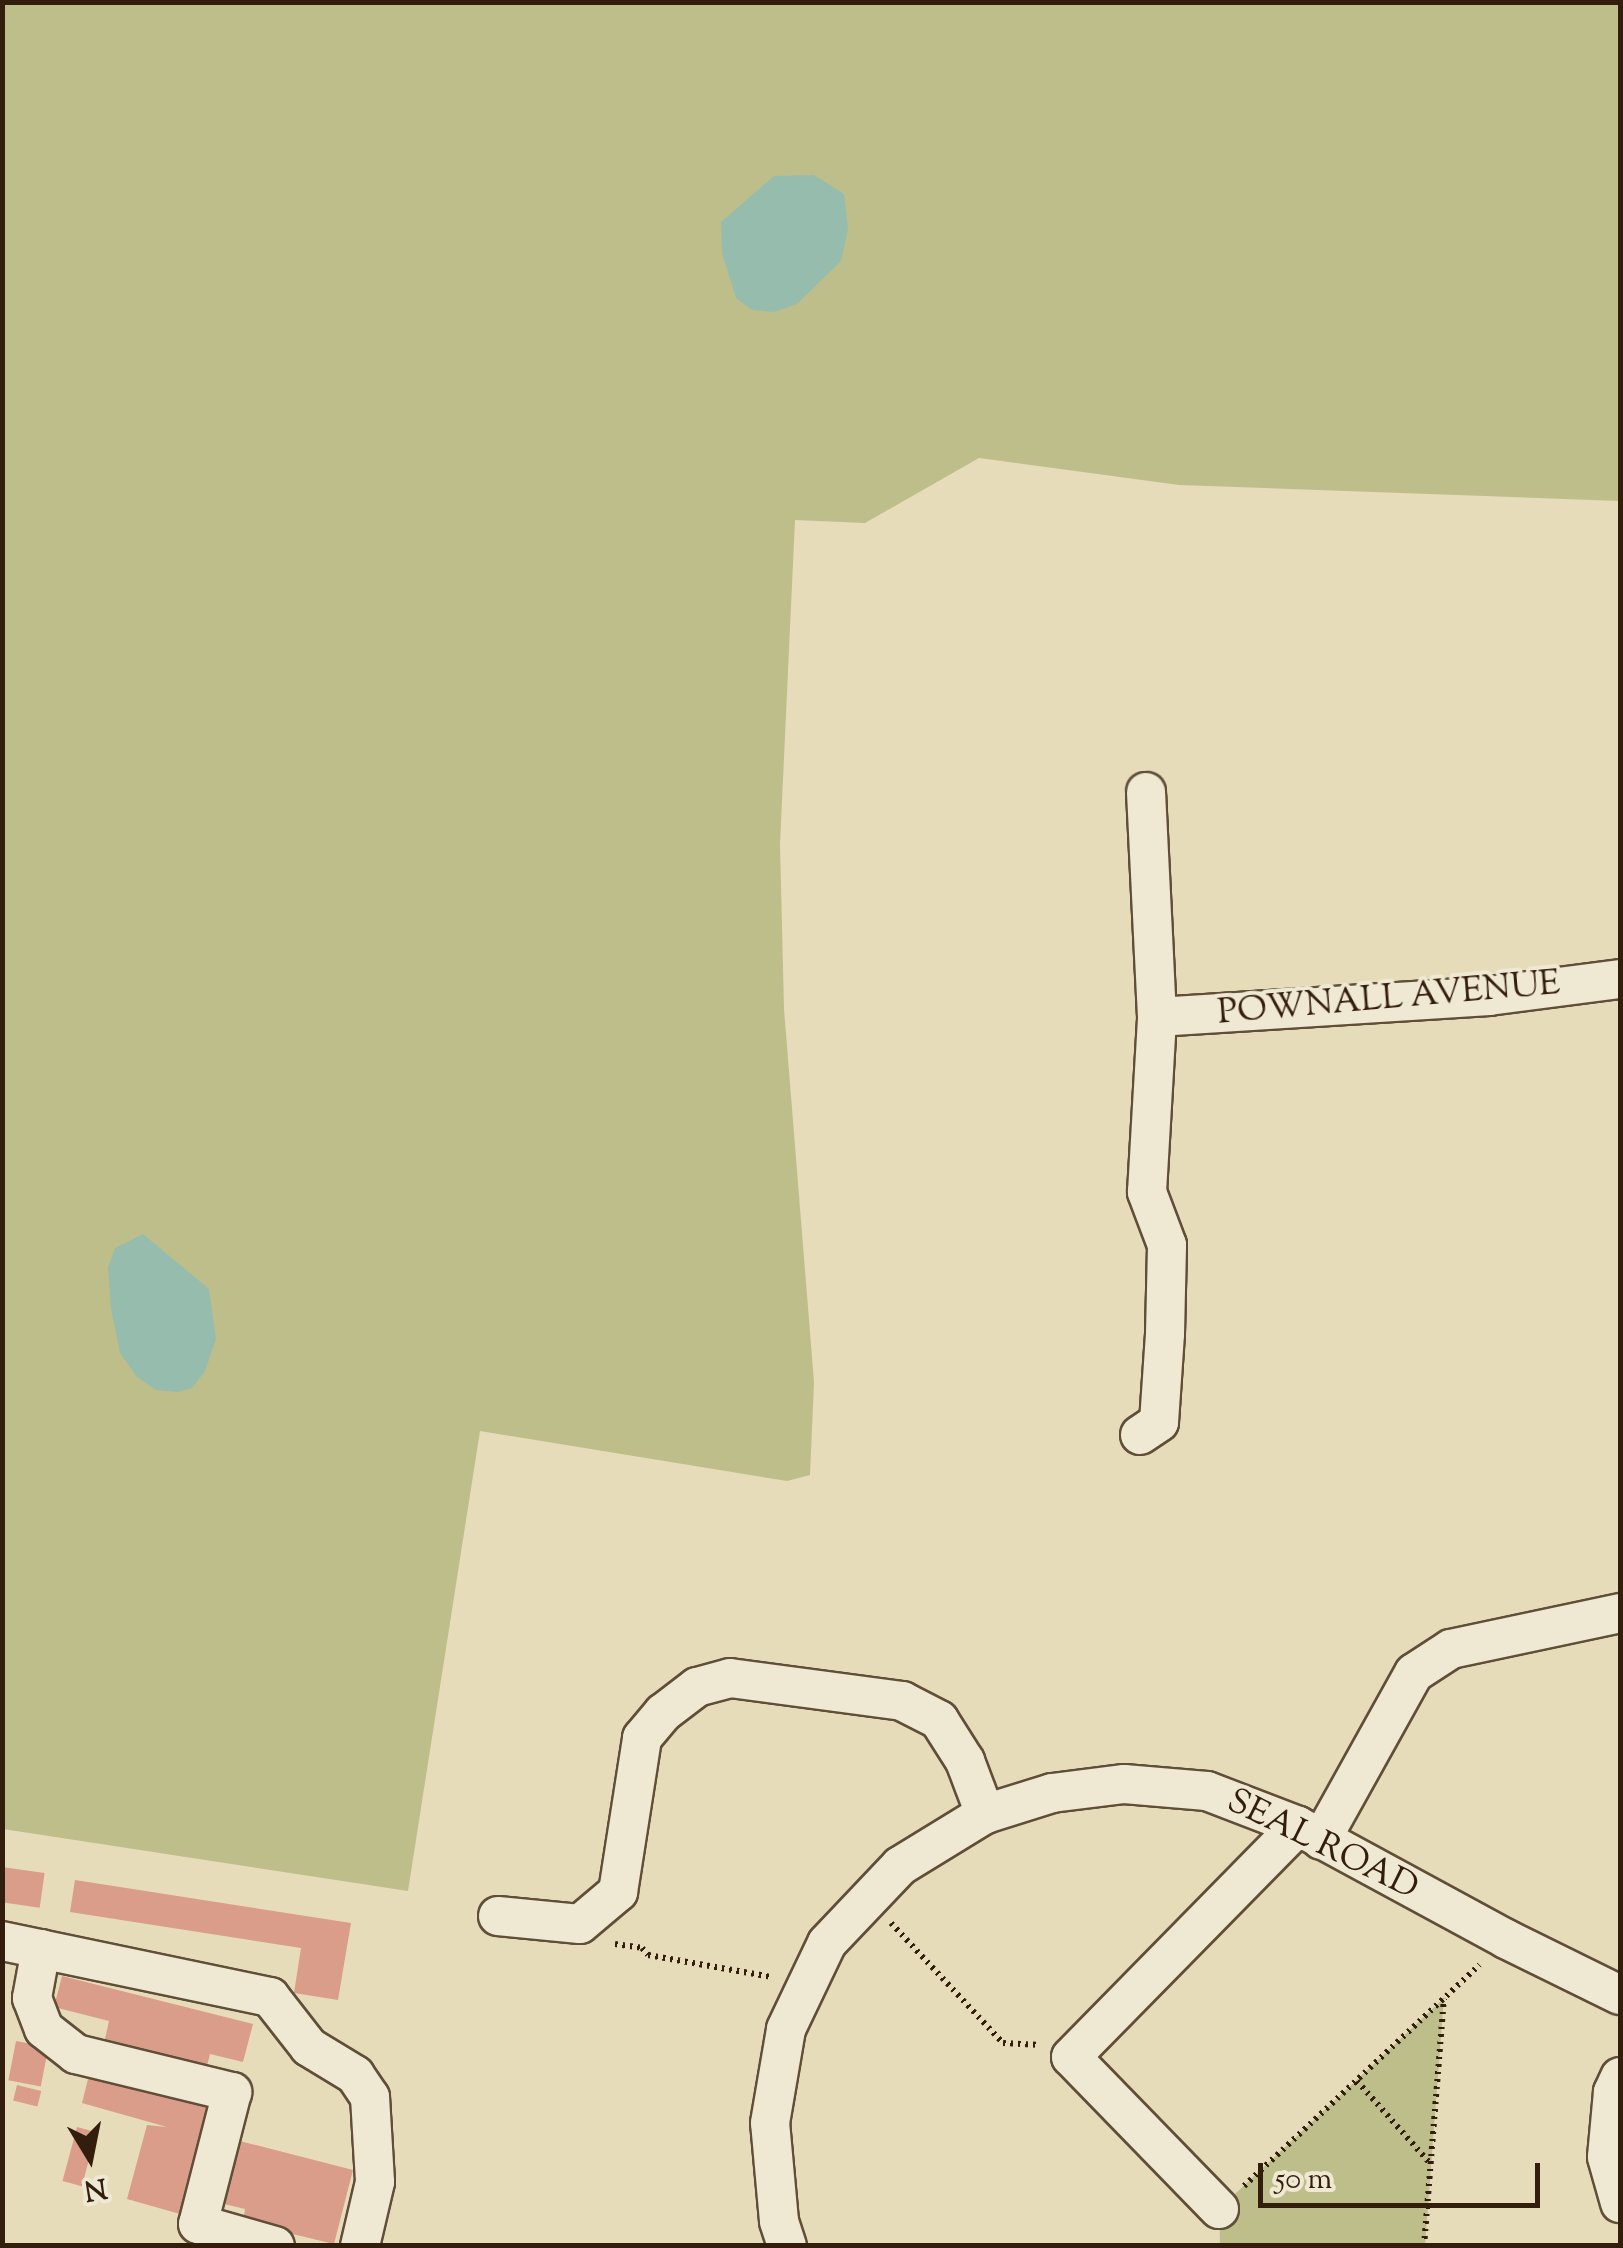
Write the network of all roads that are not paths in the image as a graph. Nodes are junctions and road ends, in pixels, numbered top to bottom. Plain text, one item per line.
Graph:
1 (1146, 792) dead end
2 (1620, 979) edge
3 (1157, 1017) junction
4 (1140, 1435) dead end
5 (1620, 1613) edge
6 (986, 1814) junction
7 (1310, 1833) junction
8 (498, 1916) dead end
9 (2, 1941) edge
10 (41, 1950) junction
11 (1620, 1994) edge
12 (1620, 2077) edge
13 (1620, 2203) edge
14 (1218, 2209) road end
15 (275, 2246) edge
16 (360, 2246) edge
17 (787, 2246) edge

1 - 3 street
2 - 3 street, POWNALL AVENUE
3 - 4 street
5 - 7 street
6 - 7 street, SEAL ROAD
6 - 8 street
6 - 17 street, SEAL ROAD
7 - 11 street, SEAL ROAD
7 - 14 street
9 - 10 street
10 - 15 street
10 - 16 street
12 - 13 street

